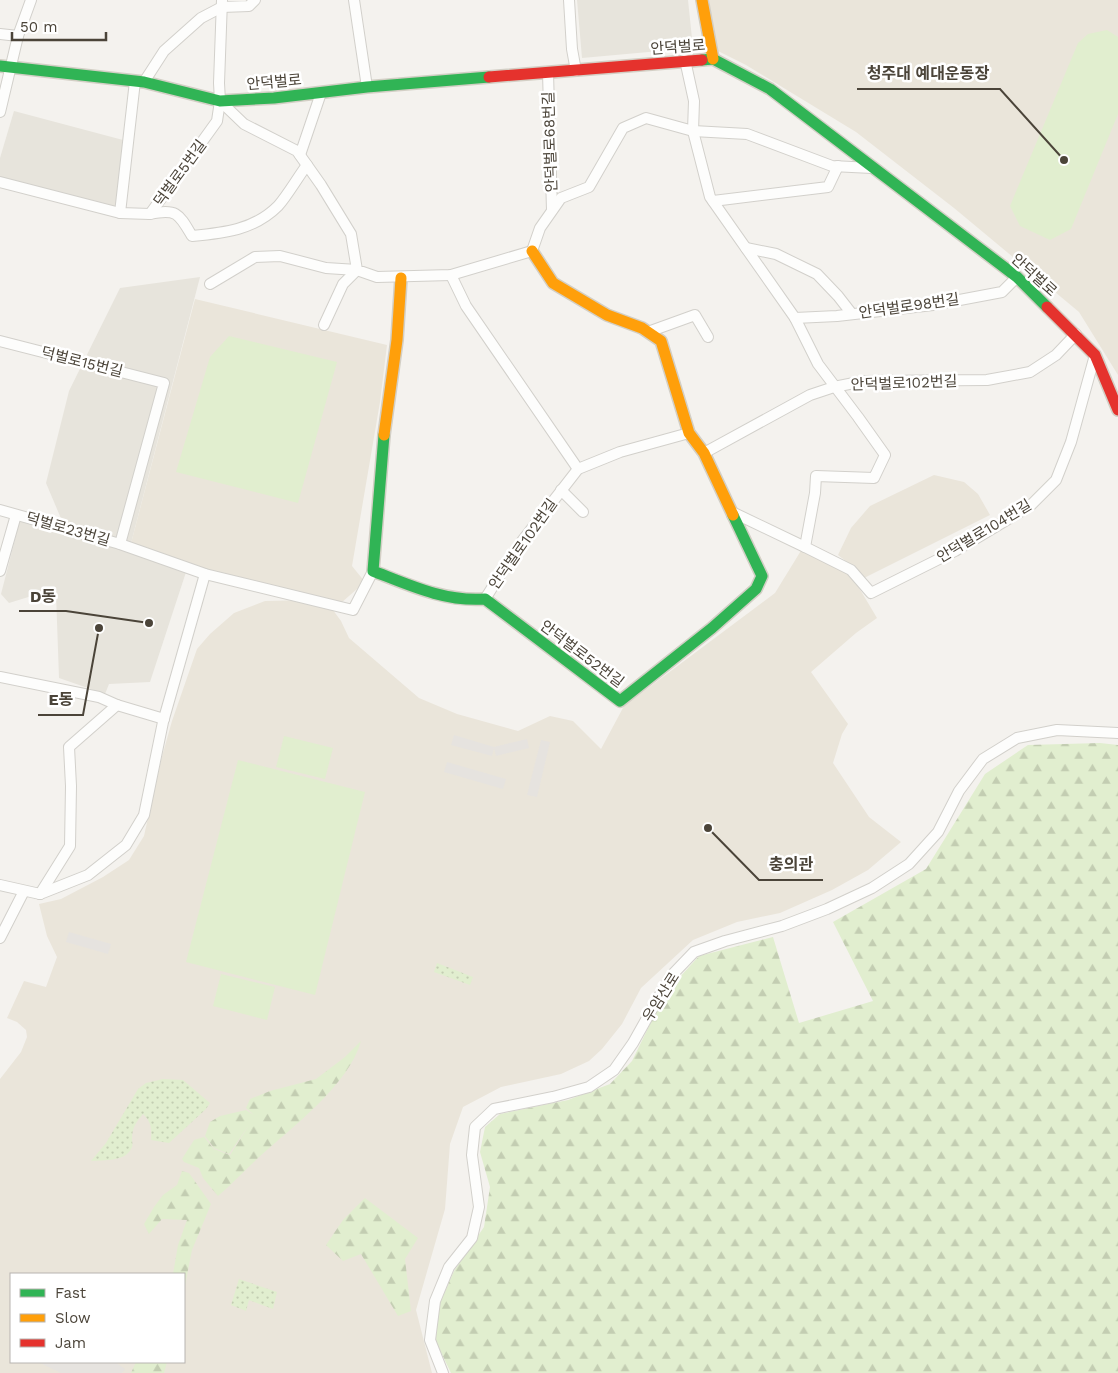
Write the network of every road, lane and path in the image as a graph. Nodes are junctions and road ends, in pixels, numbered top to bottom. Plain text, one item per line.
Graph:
1 (31, 0) edge
2 (255, 0) edge
3 (354, 0) edge
4 (568, 0) edge
5 (702, 0) edge
6 (222, 3) edge
7 (0, 34) edge
8 (18, 36) junction
9 (713, 59) junction
10 (685, 60) junction
11 (6, 67) edge
12 (576, 71) junction
13 (548, 73) junction
14 (140, 81) junction
15 (367, 87) junction
16 (321, 93) junction
17 (220, 101) junction
18 (0, 112) edge
19 (693, 132) junction
20 (300, 155) junction
21 (307, 165) junction
22 (838, 166) junction
23 (872, 168) junction
24 (0, 182) edge
25 (713, 201) junction
26 (552, 210) junction
27 (120, 213) junction
28 (150, 214) junction
29 (746, 248) junction
30 (532, 251) junction
31 (357, 270) junction
32 (451, 274) junction
33 (1017, 277) junction
34 (401, 278) junction
35 (210, 284) dead end
36 (852, 314) junction
37 (795, 318) junction
38 (324, 325) dead end
39 (648, 332) junction
40 (1076, 334) junction
41 (708, 337) dead end
42 (0, 342) edge
43 (1095, 355) junction
44 (834, 387) junction
45 (1118, 410) edge
46 (689, 433) junction
47 (704, 453) junction
48 (578, 469) junction
49 (561, 490) junction
50 (0, 510) edge
51 (583, 512) dead end
52 (732, 512) junction
53 (16, 515) junction
54 (120, 544) junction
55 (806, 547) junction
56 (0, 570) edge
57 (373, 571) junction
58 (205, 574) junction
59 (485, 599) junction
60 (0, 677) edge
61 (116, 705) junction
62 (164, 719) junction
63 (1118, 733) edge
64 (0, 885) edge
65 (24, 891) junction
66 (40, 894) junction
67 (0, 938) edge
68 (443, 1373) edge

1 - 8 street
2 - 6 street
3 - 15 street
4 - 12 street
5 - 9 street
6 - 14 street
6 - 17 street, 덕벌로5번길
7 - 8 street
8 - 11 street
9 - 10 street, 안덕벌로
9 - 23 street, 안덕벌로
10 - 12 street, 안덕벌로
10 - 19 street
11 - 14 street, 안덕벌로
11 - 18 street
12 - 13 street, 안덕벌로
13 - 15 street, 안덕벌로
13 - 26 street, 안덕벌로68번길
14 - 17 street, 안덕벌로
14 - 27 street
15 - 16 street, 안덕벌로
16 - 17 street, 안덕벌로
16 - 20 street
17 - 20 street
17 - 28 street, 덕벌로5번길
19 - 22 street
19 - 25 street
19 - 26 street
20 - 21 street
21 - 28 street
21 - 31 street
22 - 23 street
22 - 25 street
23 - 33 street, 안덕벌로
24 - 27 street, 덕벌로5번길
25 - 29 street
26 - 30 street
27 - 28 street, 덕벌로5번길
29 - 36 street
29 - 37 street
30 - 32 street
30 - 39 street, 안덕벌로52번길
31 - 34 street
31 - 35 street
31 - 38 street
32 - 34 street
32 - 48 street
33 - 36 street, 안덕벌로98번길
33 - 40 street, 안덕벌로
34 - 57 street
36 - 37 street, 안덕벌로98번길
37 - 44 street
39 - 41 street
39 - 46 street, 안덕벌로52번길
40 - 43 street, 안덕벌로
40 - 44 street, 안덕벌로102번길
42 - 54 street, 덕벌로15번길
43 - 45 street, 안덕벌로
43 - 55 street, 안덕벌로104번길
44 - 47 street, 안덕벌로102번길
44 - 55 street
46 - 47 street, 안덕벌로52번길
46 - 48 street, 안덕벌로102번길
47 - 52 street, 안덕벌로52번길
48 - 49 street, 안덕벌로102번길
49 - 51 street, 안덕벌로102번길
49 - 59 street, 안덕벌로102번길
50 - 53 street, 덕벌로23번길
52 - 55 street
52 - 59 street, 안덕벌로52번길
53 - 54 street, 덕벌로23번길
53 - 56 street, 덕벌로23번길
54 - 58 street, 덕벌로23번길
57 - 58 street, 덕벌로23번길
57 - 59 street
58 - 62 street
60 - 61 street
61 - 62 street
61 - 66 street
62 - 66 street
63 - 68 street, 우암산로
64 - 65 street
65 - 66 street
65 - 67 street

